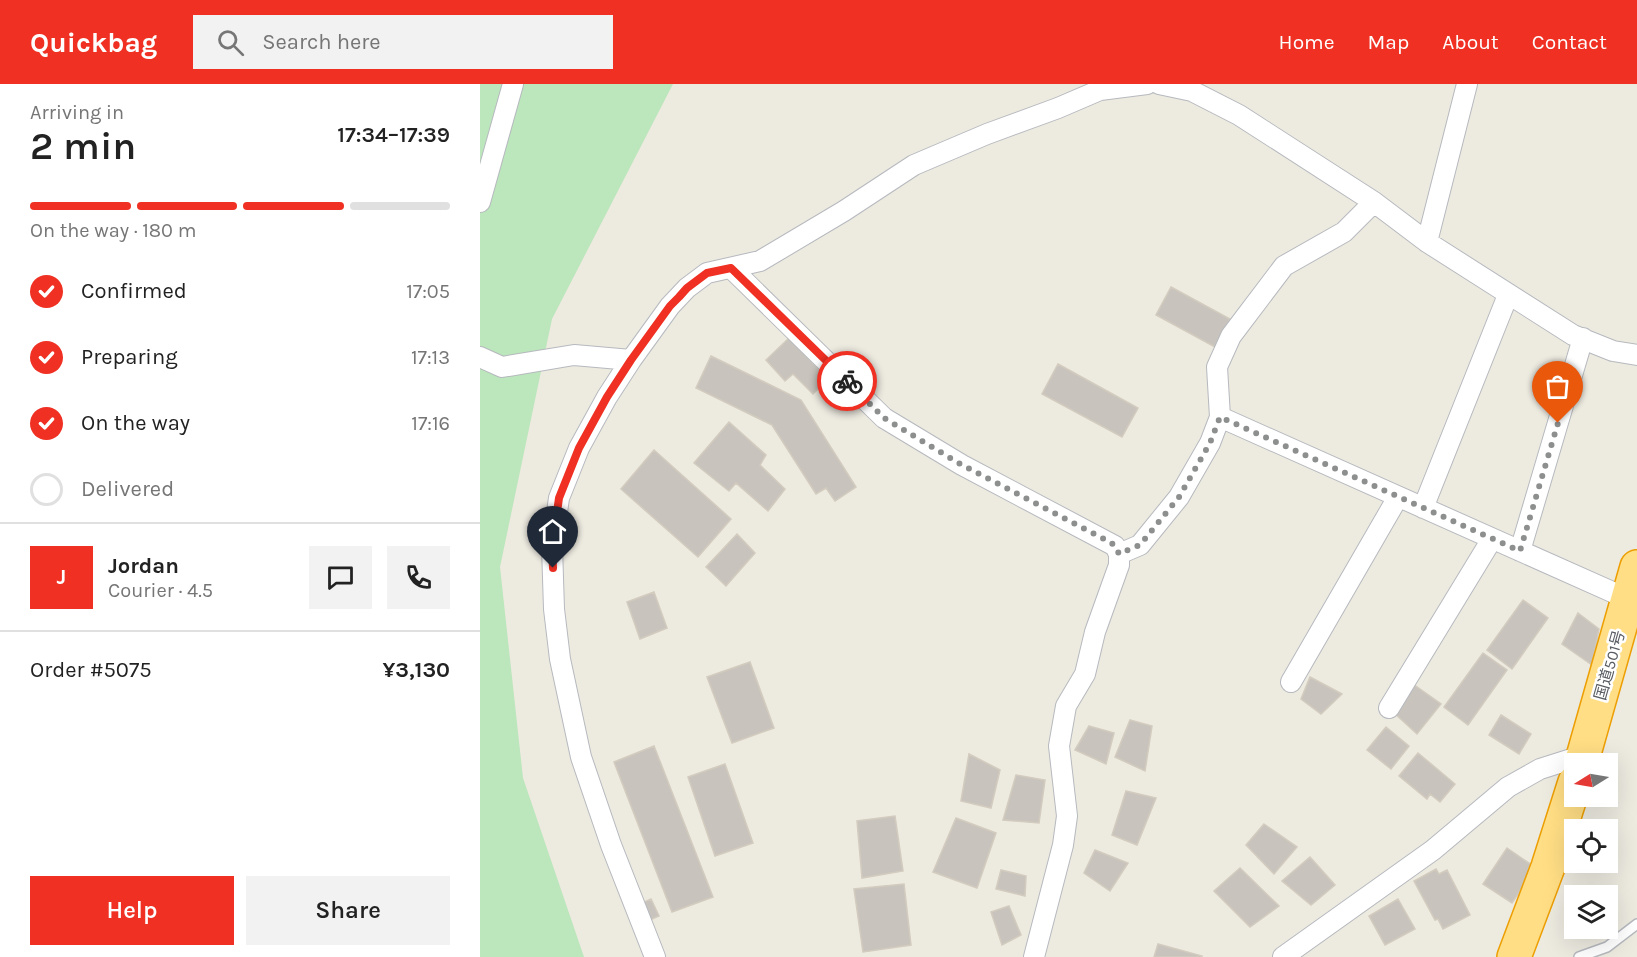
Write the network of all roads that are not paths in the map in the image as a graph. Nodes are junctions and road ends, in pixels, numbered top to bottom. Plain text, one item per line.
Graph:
1 (513, 84) edge
2 (1147, 84) edge
3 (1159, 84) edge
4 (1467, 84) edge
5 (480, 202) edge
6 (1374, 202) junction
7 (1427, 242) junction
8 (731, 268) junction
9 (1508, 295) junction
10 (1583, 338) junction
11 (1637, 355) edge
12 (480, 357) edge
13 (631, 360) junction
14 (1220, 417) junction
15 (1398, 497) junction
16 (1423, 508) junction
17 (1492, 538) junction
18 (1520, 551) junction
19 (1119, 554) junction
20 (1637, 567) edge
21 (1628, 599) junction
22 (1291, 682) dead end
23 (1389, 708) dead end
24 (1584, 753) edge
25 (1564, 768) edge
26 (1567, 807) edge
27 (1637, 924) edge
28 (655, 957) edge
29 (1034, 957) edge
30 (1283, 957) edge
31 (1514, 957) edge
32 (1579, 957) edge

1 - 5 street
2 - 8 street
3 - 6 street
4 - 7 street
6 - 7 street
6 - 14 street
7 - 9 street
8 - 13 street
8 - 19 street
9 - 10 street
9 - 16 street
10 - 11 street
10 - 18 street
12 - 13 street
13 - 28 street
14 - 15 street
14 - 19 street
15 - 16 street
15 - 22 street
16 - 17 street
17 - 18 street
17 - 23 street
18 - 21 street
19 - 29 street
20 - 21 highway, 国道501号
21 - 24 highway, 国道501号
25 - 30 street
26 - 31 highway, 国道501号
27 - 32 lane

